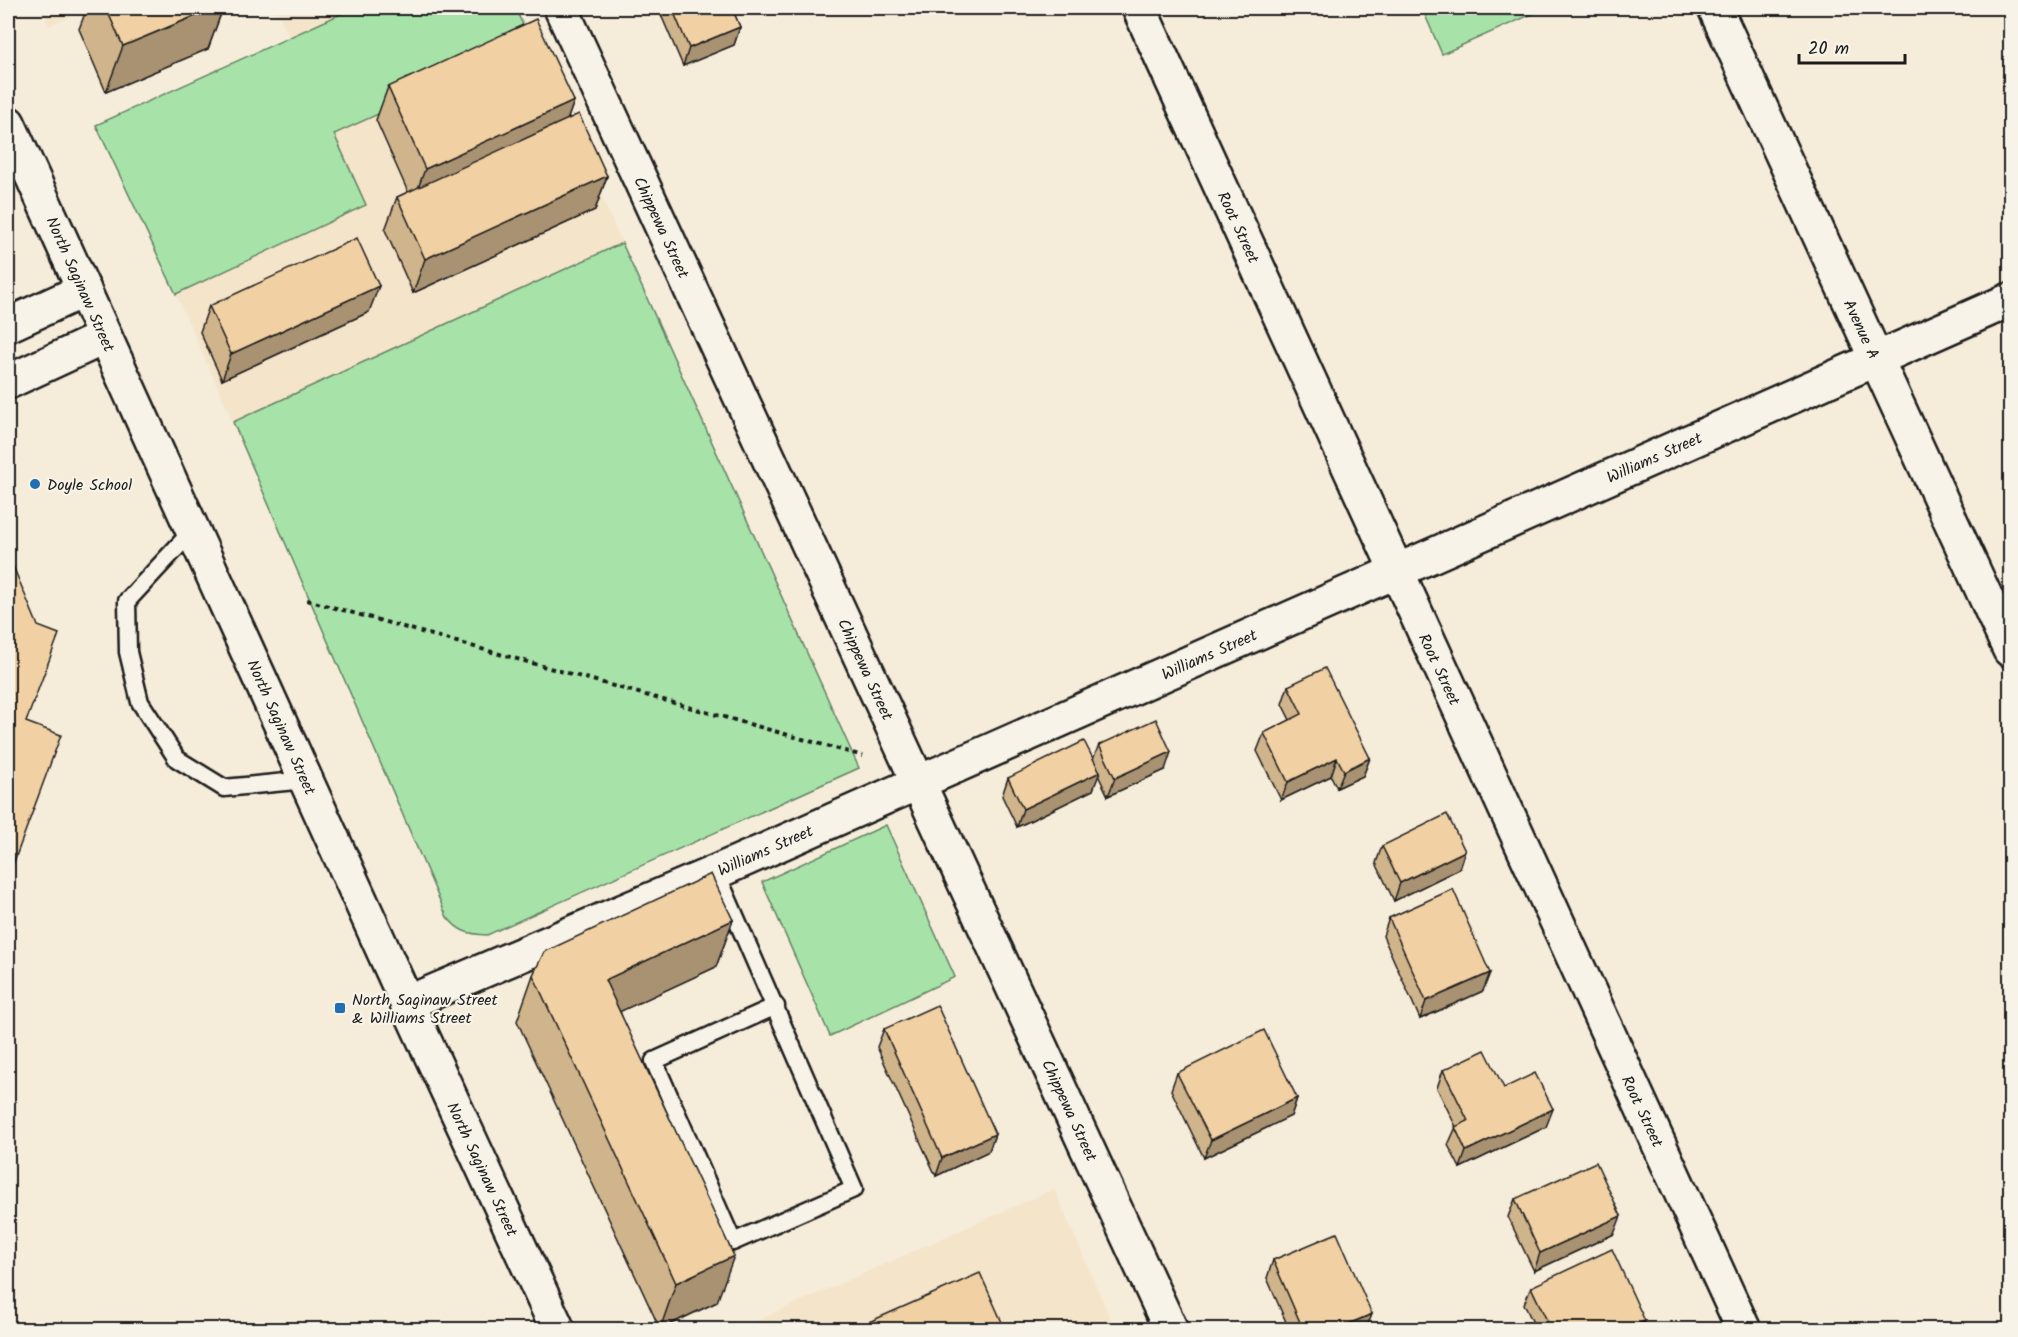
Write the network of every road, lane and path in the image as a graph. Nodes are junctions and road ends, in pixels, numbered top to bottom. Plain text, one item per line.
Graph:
1 (561, 8) edge
2 (1139, 8) edge
3 (1715, 8) edge
4 (8, 123) edge
5 (84, 290) junction
6 (2010, 300) edge
7 (8, 325) edge
8 (105, 338) junction
9 (1876, 359) junction
10 (8, 382) edge
11 (193, 530) junction
12 (1397, 571) junction
13 (307, 600) dead end
14 (2010, 650) edge
15 (863, 756) dead end
16 (306, 780) junction
17 (918, 781) junction
18 (716, 872) junction
19 (407, 1003) junction
20 (776, 1006) junction
21 (558, 1329) edge
22 (1171, 1329) edge
23 (1744, 1329) edge

1 - 17 street, Chippewa Street
2 - 12 street, Root Street
3 - 9 street, Avenue A
4 - 5 street, North Saginaw Street
5 - 7 street
5 - 8 street, North Saginaw Street
6 - 9 street, Williams Street
8 - 10 street
8 - 11 street, North Saginaw Street
9 - 12 street, Williams Street
9 - 14 street, Avenue A
11 - 16 street, North Saginaw Street
11 - 16 lane
12 - 17 street, Williams Street
12 - 23 street, Root Street
13 - 15 path
16 - 19 street, North Saginaw Street
17 - 18 street, Williams Street
17 - 22 street, Chippewa Street
18 - 19 street, Williams Street
18 - 20 lane
19 - 21 street, North Saginaw Street
20 - 20 lane

